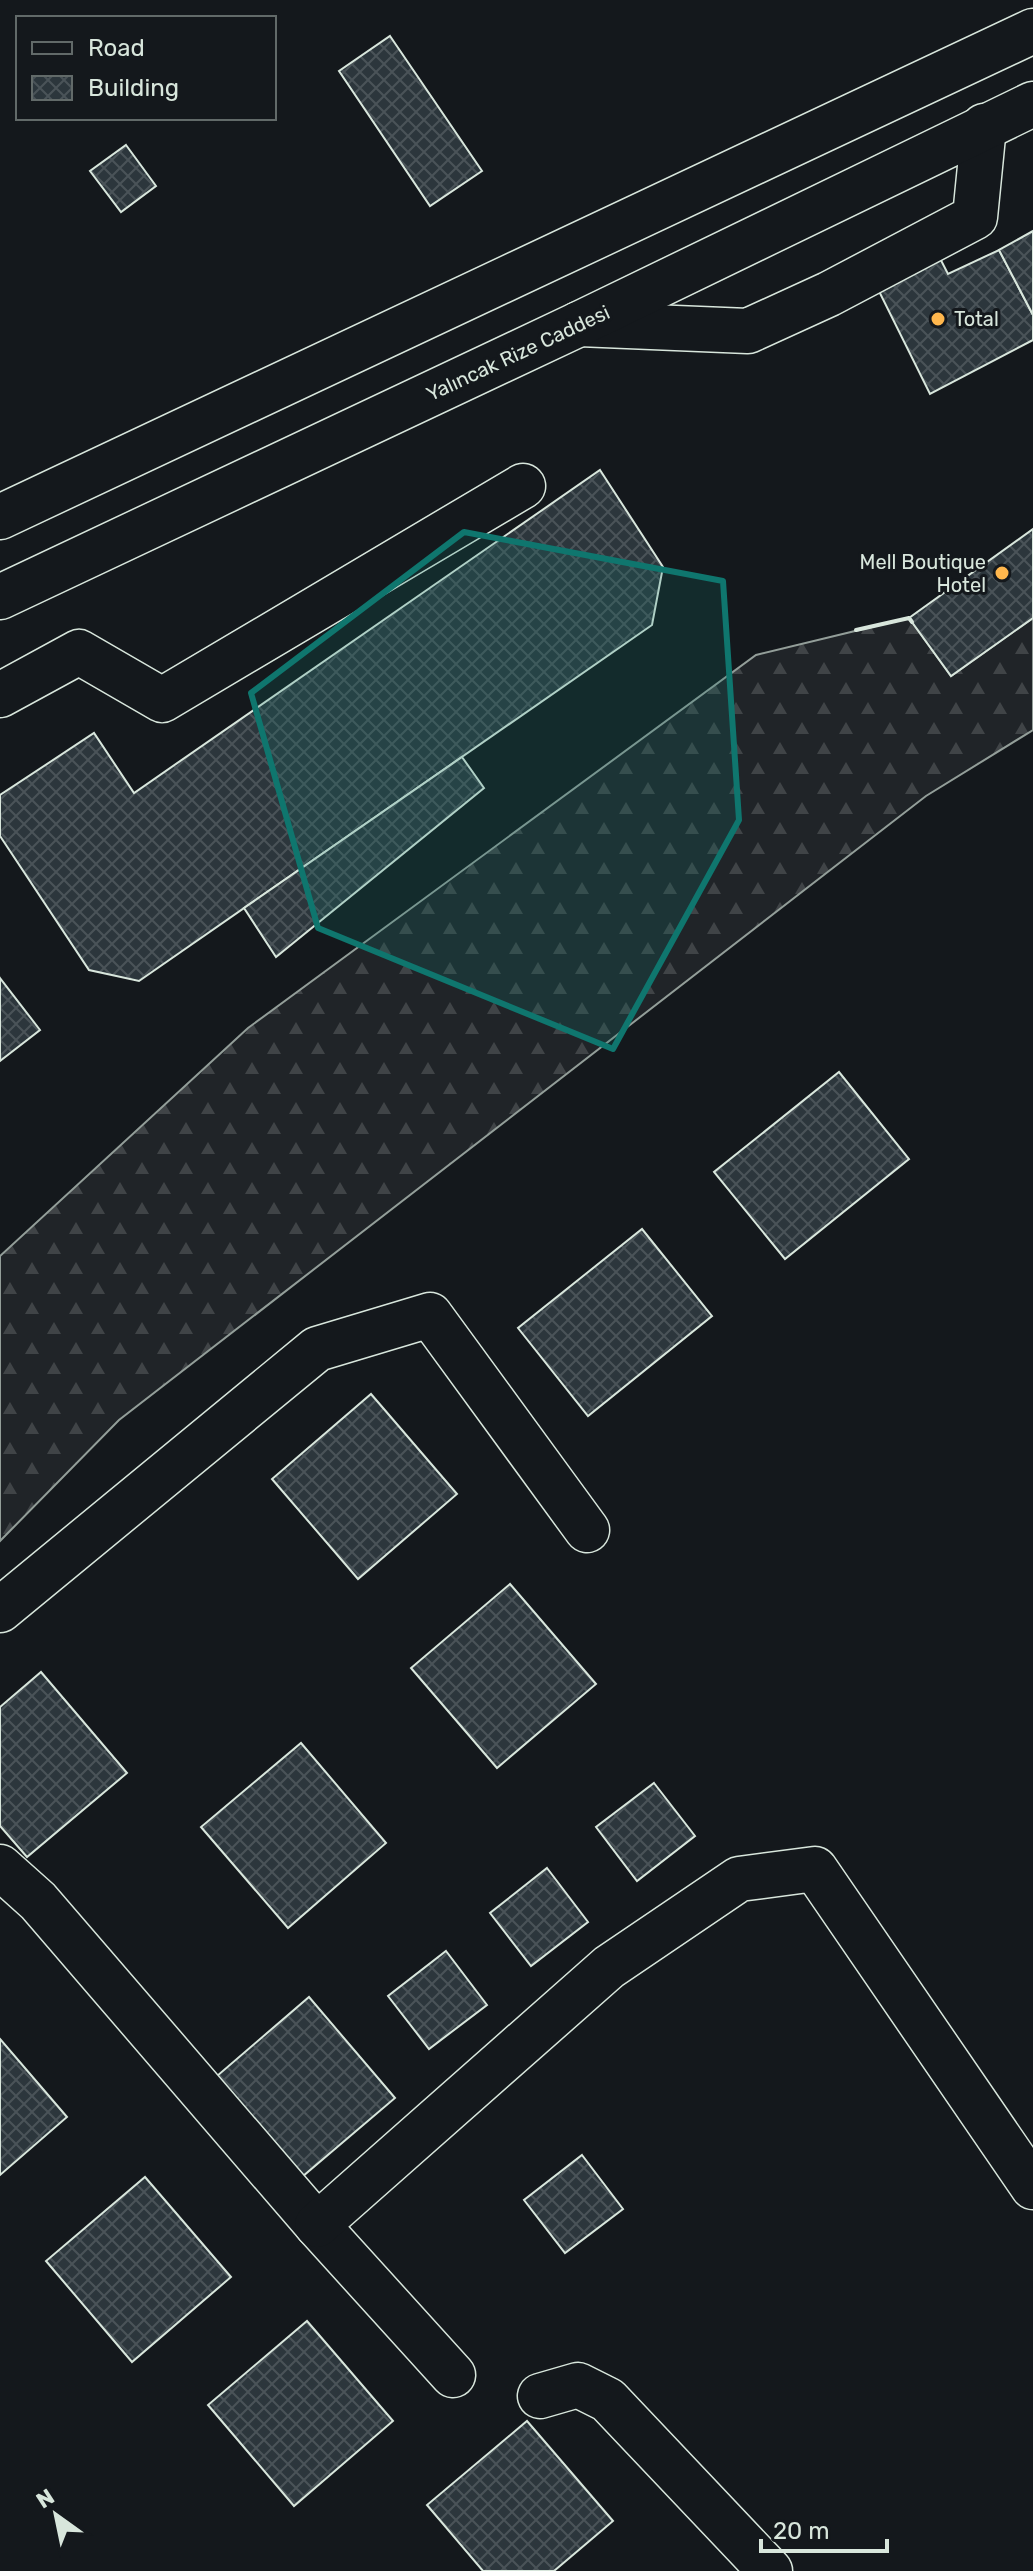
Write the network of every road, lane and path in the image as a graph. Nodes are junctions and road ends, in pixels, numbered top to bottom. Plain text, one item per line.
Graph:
1 (1033, 31) edge
2 (1033, 104) edge
3 (984, 126) junction
4 (579, 324) junction
5 (523, 486) dead end
6 (0, 517) edge
7 (0, 597) edge
8 (0, 695) edge
9 (587, 1530) dead end
10 (0, 1610) edge
11 (0, 1867) edge
12 (1033, 2187) edge
13 (317, 2225) junction
14 (453, 2375) dead end
15 (540, 2396) dead end
16 (770, 2571) edge

1 - 6 main road
2 - 3 main road, Yalıncak Rize Caddesi
3 - 4 main road, Yalıncak Rize Caddesi
3 - 4 main road
4 - 7 main road, Yalıncak Rize Caddesi
5 - 8 main road
9 - 10 main road
11 - 13 main road
12 - 13 main road
13 - 14 main road
15 - 16 main road

